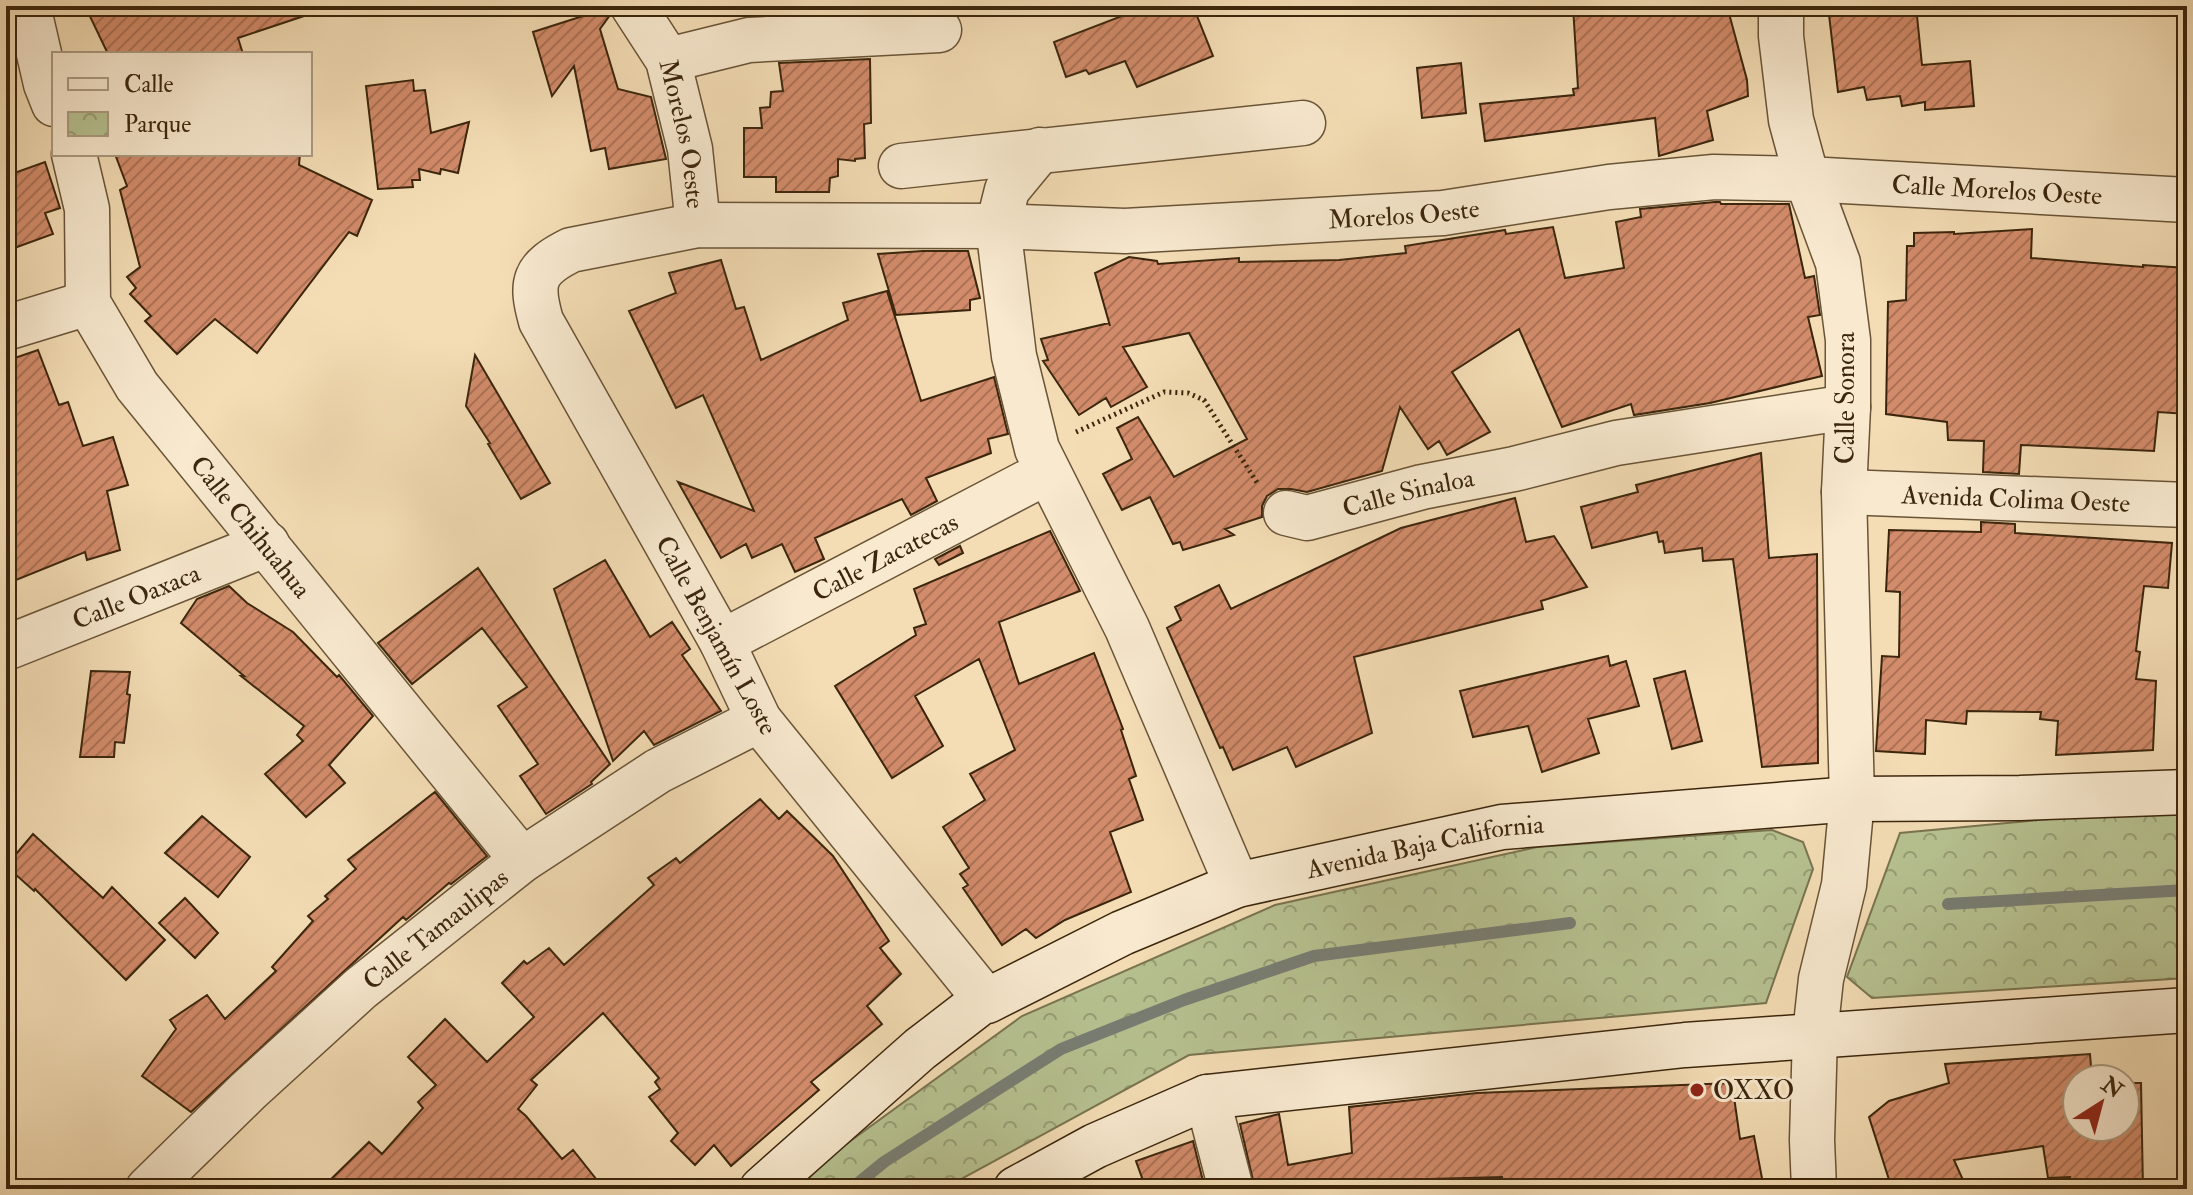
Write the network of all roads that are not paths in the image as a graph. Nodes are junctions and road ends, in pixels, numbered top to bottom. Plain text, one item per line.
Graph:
1 (28, 6) edge
2 (633, 6) edge
3 (1781, 6) edge
4 (939, 30) dead end
5 (668, 60) junction
6 (52, 99) edge
7 (1303, 123) dead end
8 (1040, 150) junction
9 (74, 156) edge
10 (901, 166) dead end
11 (1807, 179) junction
12 (2187, 200) edge
13 (698, 225) junction
14 (998, 226) junction
15 (538, 276) joint
16 (88, 303) junction
17 (6, 328) edge
18 (1848, 407) junction
19 (1042, 460) junction
20 (1844, 492) junction
21 (2187, 505) edge
22 (1286, 513) road end
23 (267, 544) junction
24 (722, 642) junction
25 (6, 648) edge
26 (759, 720) junction
27 (2187, 791) edge
28 (1852, 799) junction
29 (522, 860) junction
30 (1237, 885) junction
31 (985, 999) junction
32 (2187, 1010) edge
33 (1815, 1034) junction
34 (1207, 1097) junction
35 (148, 1189) edge
36 (762, 1189) edge
37 (1016, 1189) edge
38 (1231, 1189) edge
39 (1814, 1189) edge

1 - 6 street
2 - 5 street, Morelos Oeste
3 - 11 street, Calle Sonora
4 - 5 street
5 - 13 street, Morelos Oeste
7 - 8 street
8 - 10 street
8 - 14 street
9 - 16 street, Calle Chihuahua
11 - 12 street, Calle Morelos Oeste
11 - 14 street, Morelos Oeste
11 - 18 street, Calle Sonora
13 - 14 street, Morelos Oeste
13 - 15 street, Morelos Oeste
14 - 19 street
15 - 24 street, Calle Benjamín Loste
16 - 17 street
16 - 23 street, Calle Chihuahua
18 - 20 street, Calle Sonora
18 - 22 street, Calle Sinaloa
19 - 24 street, Calle Zacatecas
19 - 30 street
20 - 21 street, Avenida Colima Oeste
20 - 28 street, Calle Sonora
23 - 25 street, Calle Oaxaca
23 - 29 street, Calle Chihuahua
24 - 26 street, Calle Benjamín Loste
26 - 29 street, Calle Tamaulipas
26 - 31 street, Calle Benjamín Loste
27 - 28 street, Avenida Baja California
28 - 30 street, Avenida Baja California
28 - 33 street, Calle Sonora
29 - 35 street, Calle Tamaulipas
30 - 31 street, Avenida Baja California
31 - 36 street, Avenida Baja California
32 - 33 street
33 - 34 street
33 - 39 street, Calle Sonora
34 - 37 street
34 - 38 street

